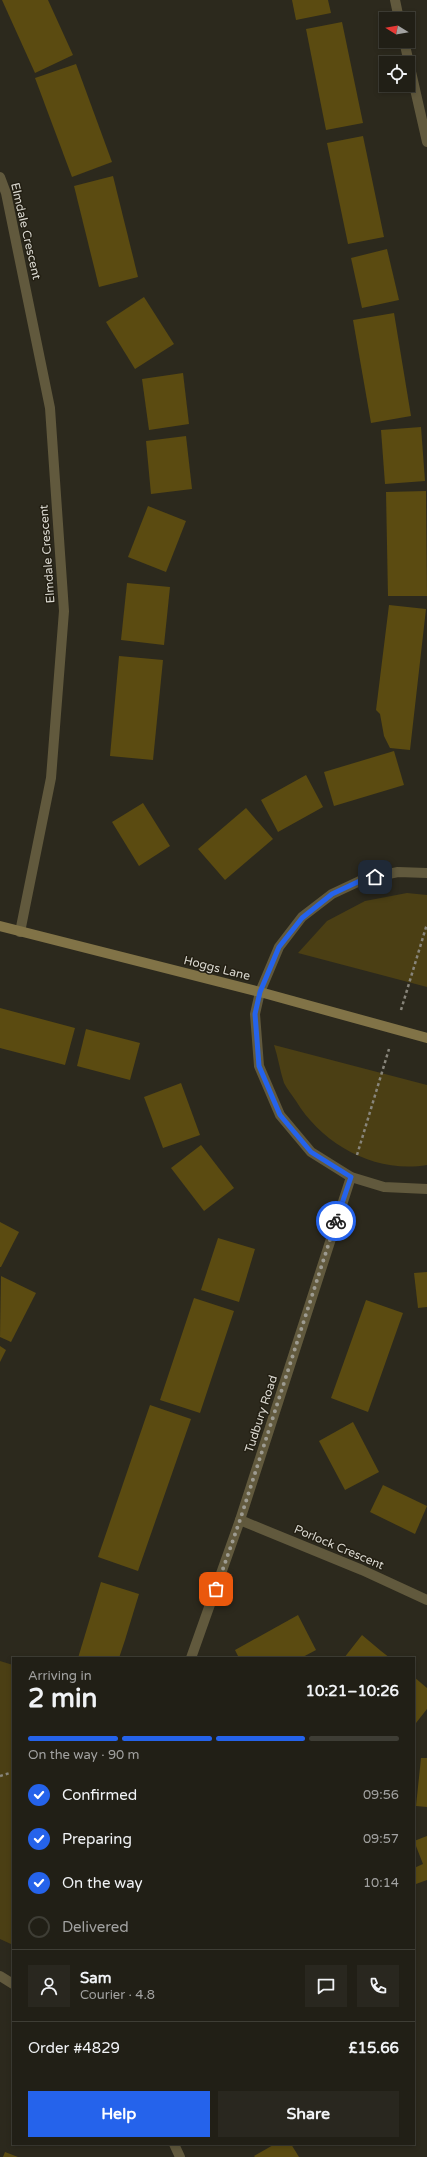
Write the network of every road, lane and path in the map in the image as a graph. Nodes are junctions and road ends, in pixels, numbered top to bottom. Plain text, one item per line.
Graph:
1 (395, 0) edge
2 (398, 12) edge
3 (406, 48) edge
4 (427, 142) edge
5 (0, 177) edge
6 (427, 873) edge
7 (0, 926) edge
8 (20, 932) junction
9 (260, 992) junction
10 (427, 1038) edge
11 (351, 1177) junction
12 (427, 1189) edge
13 (240, 1520) junction
14 (427, 1600) edge
15 (191, 1657) edge
16 (12, 1772) edge
17 (0, 1776) edge
18 (0, 1976) edge
19 (12, 1983) edge
20 (174, 2145) edge
21 (180, 2157) edge

1 - 2 street
3 - 4 street
5 - 8 street, Elmdale Crescent
6 - 9 street
7 - 8 street, Hoggs Lane
8 - 9 street, Hoggs Lane
9 - 10 street, Hoggs Lane
9 - 11 street
11 - 12 street
11 - 13 street, Tudbury Road
13 - 14 street, Porlock Crescent
13 - 15 street, Tudbury Road
16 - 17 path
18 - 19 street
20 - 21 street

